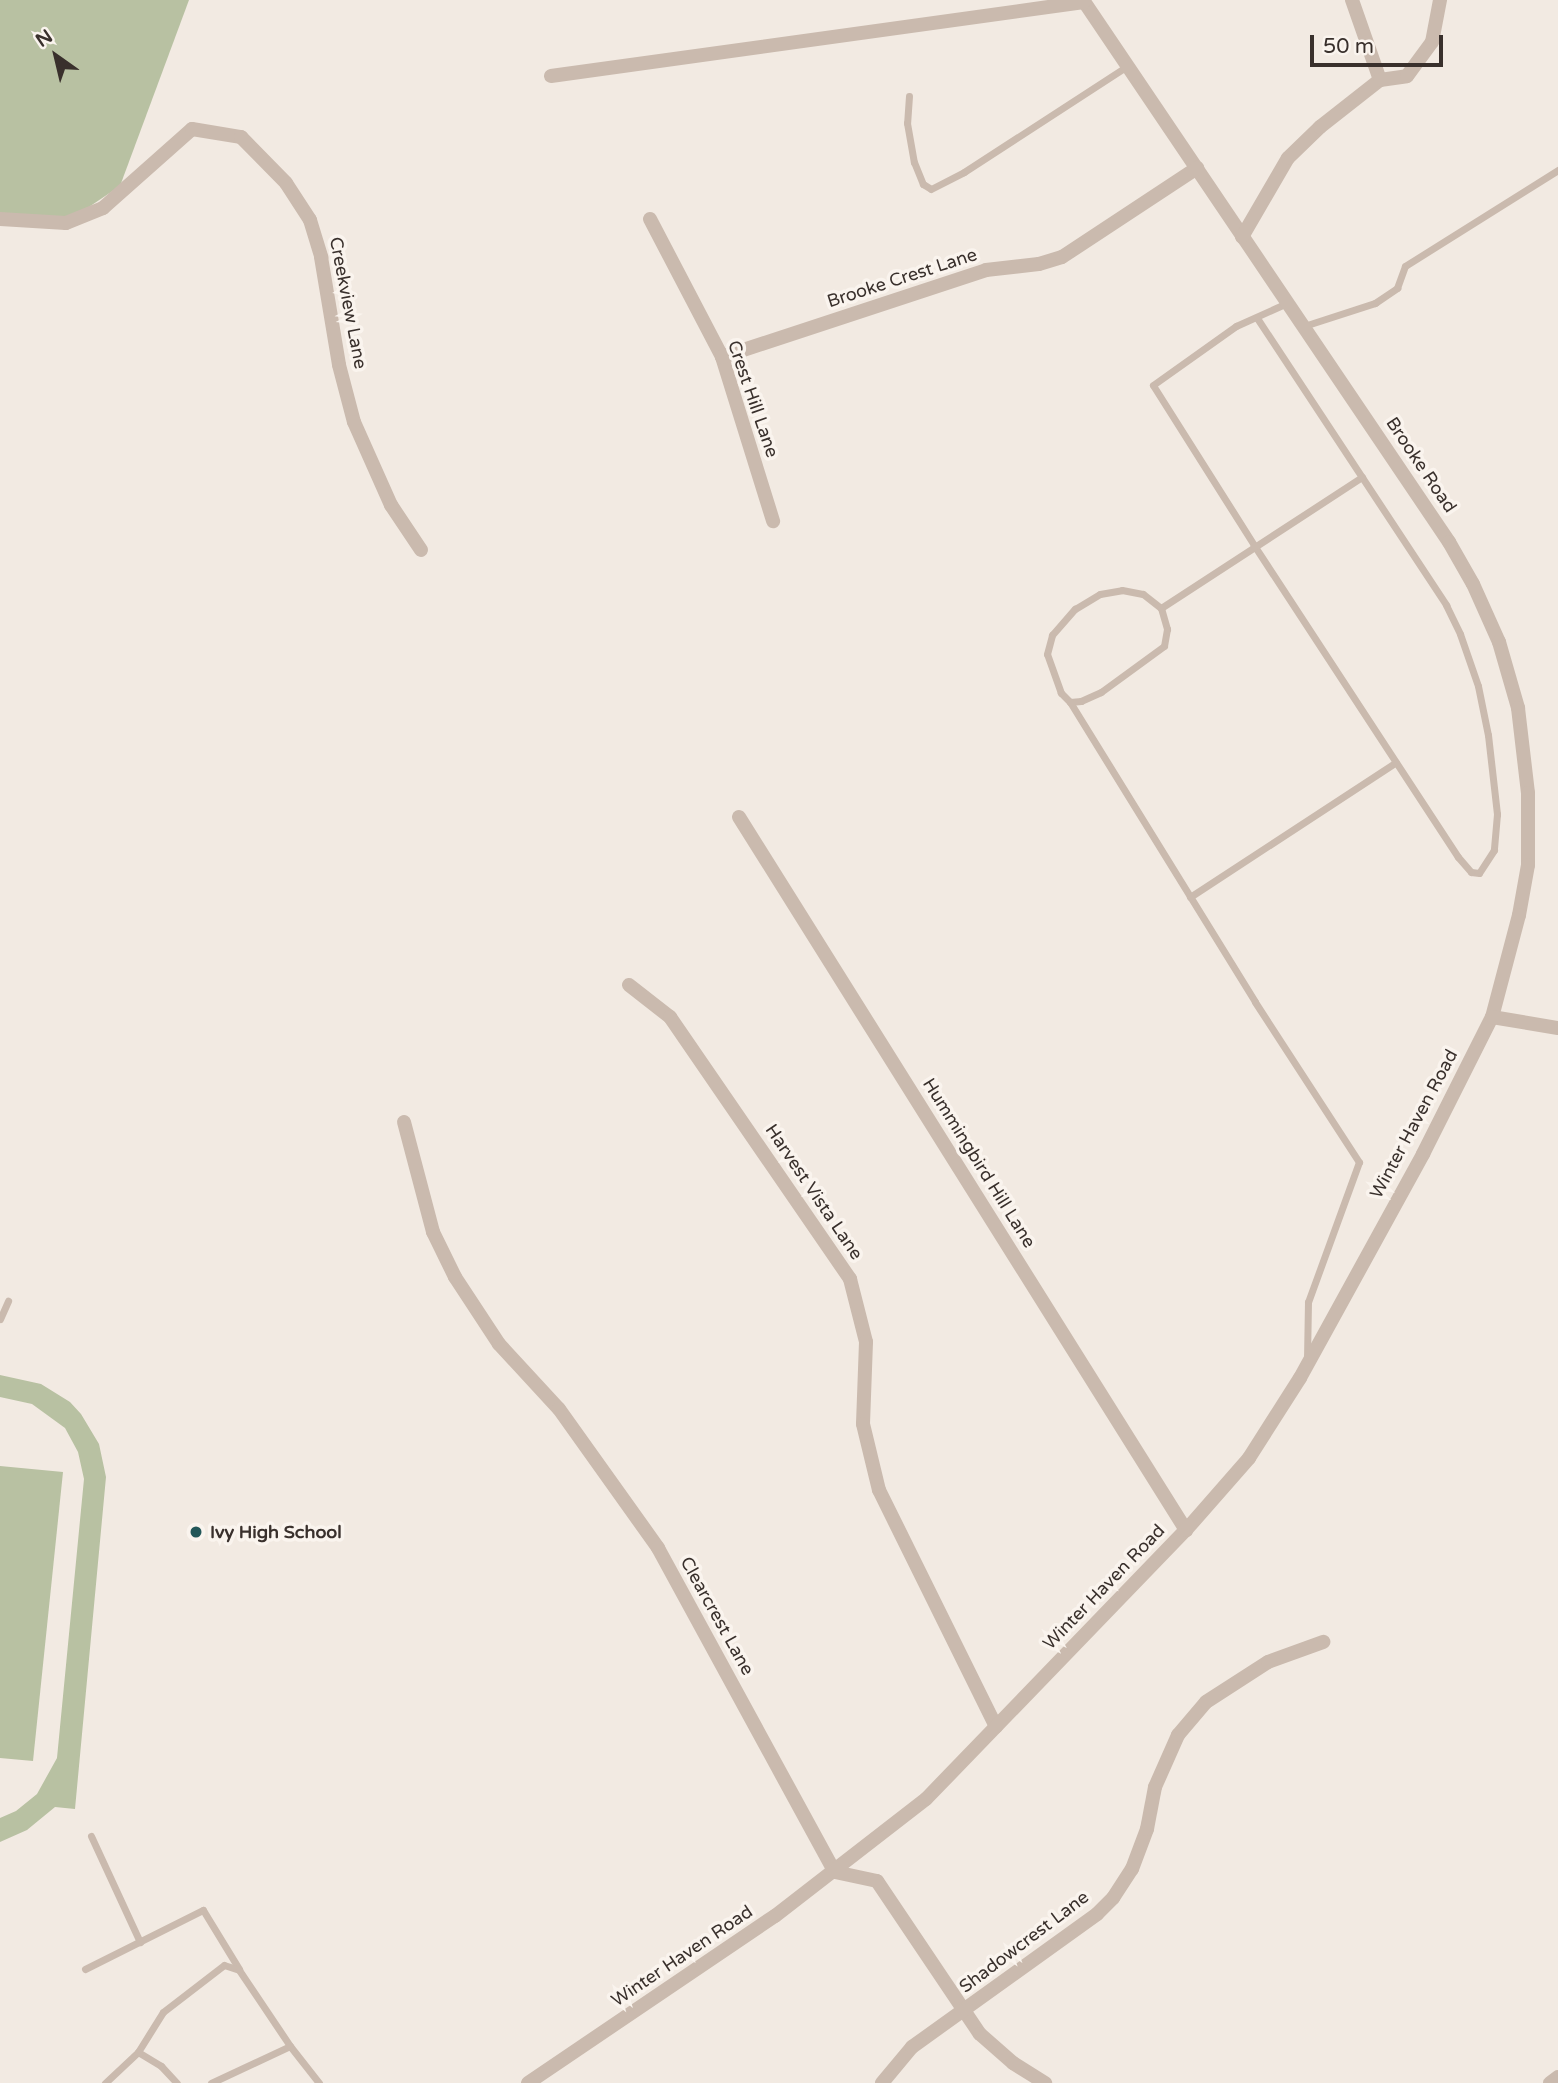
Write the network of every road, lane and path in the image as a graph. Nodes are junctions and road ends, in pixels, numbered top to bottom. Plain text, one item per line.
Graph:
1 (1352, 0) edge
2 (1440, 0) edge
3 (1084, 1) edge
4 (1128, 66) junction
5 (551, 76) dead end
6 (1380, 80) junction
7 (909, 96) dead end
8 (1197, 168) junction
9 (1558, 170) edge
10 (0, 219) edge
11 (650, 219) dead end
12 (1242, 237) junction
13 (1288, 303) junction
14 (1257, 318) junction
15 (1304, 326) junction
16 (722, 357) junction
17 (1362, 477) junction
18 (773, 521) dead end
19 (1254, 545) junction
20 (421, 550) dead end
21 (1161, 608) junction
22 (1070, 702) junction
23 (1396, 762) junction
24 (739, 817) dead end
25 (1190, 897) junction
26 (629, 985) dead end
27 (1492, 1017) junction
28 (1558, 1027) edge
29 (404, 1122) dead end
30 (8, 1301) dead end
31 (0, 1319) edge
32 (1307, 1365) junction
33 (1186, 1530) junction
34 (1323, 1642) dead end
35 (996, 1727) junction
36 (92, 1836) dead end
37 (835, 1872) junction
38 (140, 1941) junction
39 (85, 1969) dead end
40 (239, 1970) junction
41 (964, 2010) junction
42 (290, 2046) junction
43 (138, 2052) junction
44 (1558, 2077) edge
45 (105, 2083) edge
46 (177, 2083) edge
47 (211, 2083) edge
48 (319, 2083) edge
49 (528, 2083) edge
50 (882, 2083) edge
51 (1045, 2083) edge
52 (1550, 2083) edge

1 - 6 street
2 - 6 street
3 - 4 street, Brooke Road
3 - 5 street
4 - 7 lane
4 - 8 street, Brooke Road
6 - 12 street
8 - 12 street, Brooke Road
8 - 16 street, Brooke Crest Lane
9 - 15 lane
10 - 20 street, Creekview Lane
11 - 16 street, Crest Hill Lane
12 - 13 street, Brooke Road
13 - 14 lane
13 - 15 street, Brooke Road
14 - 17 lane
14 - 19 lane
15 - 27 street, Brooke Road
16 - 18 street, Crest Hill Lane
17 - 19 lane
17 - 23 lane
19 - 21 lane
19 - 23 lane
21 - 22 lane
21 - 22 lane
22 - 25 lane
23 - 25 lane
24 - 33 street, Hummingbird Hill Lane
25 - 32 lane
26 - 35 street, Harvest Vista Lane
27 - 28 street
27 - 32 street, Winter Haven Road
29 - 37 street, Clearcrest Lane
30 - 31 lane
32 - 33 street, Winter Haven Road
33 - 35 street, Winter Haven Road
34 - 41 street, Shadowcrest Lane
35 - 37 street, Winter Haven Road
36 - 38 lane
37 - 41 street
37 - 49 street, Winter Haven Road
38 - 39 lane
38 - 40 lane
40 - 42 lane
40 - 43 lane
41 - 50 street, Shadowcrest Lane
41 - 51 street
42 - 47 lane
42 - 48 lane
43 - 45 lane
43 - 46 lane
44 - 52 street

